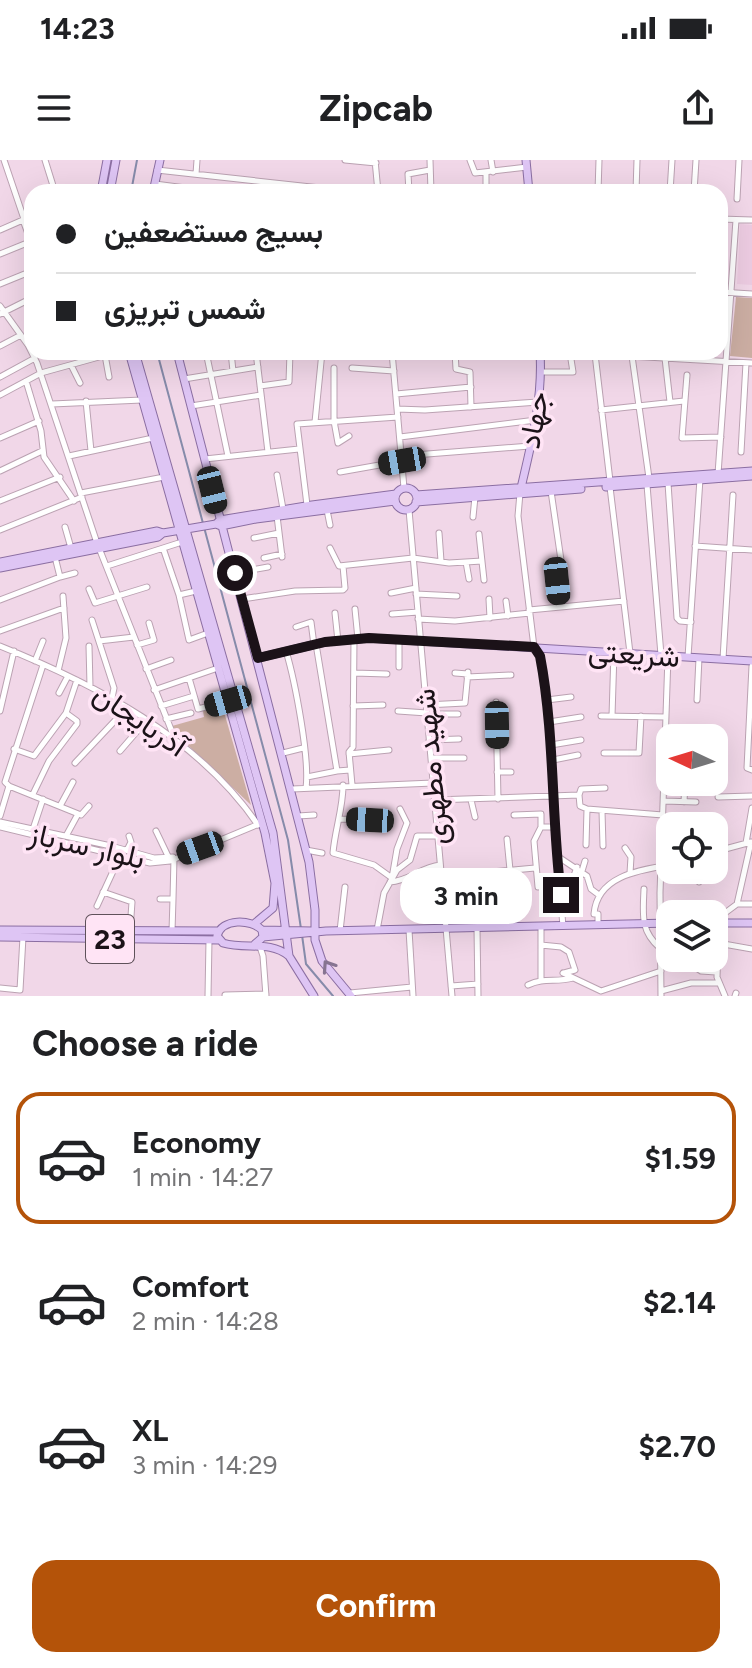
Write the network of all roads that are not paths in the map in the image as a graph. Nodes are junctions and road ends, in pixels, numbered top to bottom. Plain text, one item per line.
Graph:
1 (4, 160) edge
2 (45, 160) edge
3 (107, 160) edge
4 (116, 160) edge
5 (160, 160) edge
6 (197, 160) edge
7 (345, 160) edge
8 (430, 160) edge
9 (470, 160) edge
10 (491, 160) edge
11 (599, 160) edge
12 (637, 160) edge
13 (672, 160) edge
14 (696, 160) edge
15 (739, 160) edge
16 (376, 162) edge
17 (526, 164) edge
18 (157, 170) junction
19 (430, 170) junction
20 (486, 172) junction
21 (493, 172) junction
22 (196, 174) junction
23 (10, 177) junction
24 (0, 182) edge
25 (52, 184) edge
26 (102, 184) edge
27 (112, 184) edge
28 (155, 184) edge
29 (282, 184) edge
30 (377, 184) edge
31 (409, 184) edge
32 (431, 184) edge
33 (486, 184) edge
34 (528, 184) edge
35 (598, 184) edge
36 (636, 184) edge
37 (670, 184) edge
38 (694, 184) edge
39 (737, 199) dead end
40 (23, 220) joint
41 (728, 220) edge
42 (736, 220) junction
43 (752, 220) edge
44 (0, 230) edge
45 (24, 244) edge
46 (0, 254) edge
47 (24, 274) edge
48 (0, 284) edge
49 (731, 292) junction
50 (752, 294) edge
51 (24, 301) edge
52 (1, 310) edge
53 (728, 334) edge
54 (21, 335) junction
55 (24, 338) edge
56 (0, 346) edge
57 (31, 360) edge
58 (36, 360) edge
59 (88, 360) edge
60 (106, 360) edge
61 (131, 360) edge
62 (137, 360) edge
63 (179, 360) edge
64 (207, 360) edge
65 (232, 360) edge
66 (257, 360) edge
67 (290, 360) edge
68 (321, 360) edge
69 (393, 360) edge
70 (455, 360) edge
71 (540, 360) edge
72 (571, 360) edge
73 (592, 360) edge
74 (632, 360) edge
75 (665, 360) edge
76 (711, 360) edge
77 (726, 362) junction
78 (749, 363) edge
79 (71, 365) junction
80 (258, 367) junction
81 (334, 368) dead end
82 (352, 368) dead end
83 (233, 371) junction
84 (394, 371) junction
85 (541, 372) junction
86 (41, 373) junction
87 (210, 375) junction
88 (687, 375) dead end
89 (0, 377) edge
90 (109, 377) dead end
91 (184, 379) junction
92 (26, 381) junction
93 (80, 383) dead end
94 (260, 386) junction
95 (471, 387) junction
96 (396, 394) junction
97 (0, 395) edge
98 (261, 395) junction
99 (142, 400) junction
100 (86, 401) junction
101 (684, 401) junction
102 (216, 402) junction
103 (670, 402) junction
104 (52, 404) junction
105 (539, 404) junction
106 (191, 406) junction
107 (550, 406) dead end
108 (638, 406) junction
109 (471, 407) junction
110 (601, 410) junction
111 (398, 413) junction
112 (536, 420) junction
113 (39, 421) junction
114 (334, 421) junction
115 (315, 422) junction
116 (349, 436) dead end
117 (400, 437) junction
118 (721, 437) junction
119 (0, 438) edge
120 (153, 438) junction
121 (530, 446) junction
122 (299, 449) junction
123 (43, 451) junction
124 (91, 451) junction
125 (268, 452) junction
126 (741, 452) dead end
127 (69, 456) junction
128 (228, 456) junction
129 (205, 459) junction
130 (402, 459) junction
131 (0, 471) edge
132 (340, 472) dead end
133 (752, 473) edge
134 (277, 475) dead end
135 (718, 476) junction
136 (60, 477) junction
137 (164, 477) junction
138 (700, 478) junction
139 (648, 482) junction
140 (668, 483) junction
141 (610, 484) junction
142 (404, 488) junction
143 (521, 490) junction
144 (551, 491) junction
145 (82, 495) junction
146 (733, 495) dead end
147 (475, 497) junction
148 (395, 498) junction
149 (416, 499) junction
150 (0, 501) edge
151 (74, 501) junction
152 (307, 505) junction
153 (327, 509) junction
154 (409, 510) junction
155 (275, 513) junction
156 (473, 517) dead end
157 (236, 522) junction
158 (217, 524) junction
159 (330, 525) dead end
160 (65, 527) dead end
161 (186, 528) junction
162 (0, 530) edge
163 (279, 533) junction
164 (439, 533) dead end
165 (479, 534) dead end
166 (254, 538) dead end
167 (226, 540) junction
168 (182, 542) junction
169 (98, 546) junction
170 (695, 546) junction
171 (71, 548) junction
172 (163, 548) junction
173 (330, 548) dead end
174 (729, 548) junction
175 (752, 550) edge
176 (55, 557) junction
177 (264, 558) dead end
178 (413, 558) junction
179 (441, 561) junction
180 (482, 561) junction
181 (466, 562) junction
182 (0, 565) edge
183 (107, 566) junction
184 (343, 566) junction
185 (268, 567) dead end
186 (75, 573) dead end
187 (235, 573) junction
188 (563, 574) dead end
189 (60, 577) junction
190 (469, 579) dead end
191 (484, 580) dead end
192 (557, 581) dead end
193 (147, 587) dead end
194 (89, 589) dead end
195 (196, 591) junction
196 (416, 591) junction
197 (391, 593) dead end
198 (118, 595) junction
199 (179, 595) junction
200 (63, 596) dead end
201 (457, 596) dead end
202 (242, 599) junction
203 (489, 599) dead end
204 (0, 600) edge
205 (506, 601) dead end
206 (624, 601) junction
207 (559, 606) junction
208 (64, 608) junction
209 (355, 609) dead end
210 (529, 612) junction
211 (335, 613) dead end
212 (392, 614) dead end
213 (418, 616) junction
214 (508, 616) junction
215 (490, 618) junction
216 (92, 620) dead end
217 (691, 622) junction
218 (149, 623) dead end
219 (296, 627) dead end
220 (0, 631) edge
221 (208, 633) junction
222 (134, 637) junction
223 (399, 638) junction
224 (356, 639) junction
225 (420, 640) junction
226 (43, 641) dead end
227 (99, 641) junction
228 (338, 641) junction
229 (315, 644) junction
230 (137, 645) junction
231 (0, 646) edge
232 (89, 646) dead end
233 (534, 647) junction
234 (14, 651) junction
235 (286, 651) junction
236 (614, 652) junction
237 (630, 653) junction
238 (665, 656) junction
239 (688, 657) junction
240 (258, 658) junction
241 (699, 658) junction
242 (723, 659) junction
243 (171, 660) dead end
244 (35, 661) junction
245 (752, 664) edge
246 (43, 665) junction
247 (399, 667) dead end
248 (222, 668) junction
249 (146, 669) junction
250 (58, 671) junction
251 (354, 673) junction
252 (455, 673) dead end
253 (387, 674) dead end
254 (468, 674) junction
255 (511, 675) dead end
256 (68, 676) junction
257 (189, 678) junction
258 (77, 680) junction
259 (90, 686) junction
260 (154, 690) junction
261 (59, 693) dead end
262 (194, 696) junction
263 (571, 697) dead end
264 (112, 698) junction
265 (547, 700) junction
266 (697, 700) dead end
267 (228, 701) junction
268 (496, 702) dead end
269 (353, 705) junction
270 (383, 705) dead end
271 (426, 705) junction
272 (161, 706) junction
273 (127, 708) junction
274 (0, 711) edge
275 (398, 711) dead end
276 (66, 713) junction
277 (191, 713) dead end
278 (427, 714) junction
279 (458, 714) dead end
280 (601, 716) dead end
281 (612, 716) junction
282 (641, 716) junction
283 (581, 717) dead end
284 (666, 717) junction
285 (166, 719) junction
286 (146, 721) junction
287 (549, 722) junction
288 (242, 738) junction
289 (459, 739) dead end
290 (429, 740) junction
291 (581, 740) dead end
292 (176, 742) junction
293 (551, 745) junction
294 (303, 748) junction
295 (14, 749) junction
296 (389, 750) dead end
297 (120, 751) dead end
298 (283, 753) junction
299 (604, 753) dead end
300 (349, 754) junction
301 (578, 755) dead end
302 (431, 758) junction
303 (464, 758) dead end
304 (553, 760) junction
305 (749, 760) edge
306 (75, 763) dead end
307 (350, 770) junction
308 (752, 770) edge
309 (337, 771) junction
310 (497, 772) junction
311 (511, 772) dead end
312 (307, 777) junction
313 (73, 782) dead end
314 (433, 783) junction
315 (343, 785) junction
316 (352, 785) junction
317 (9, 786) junction
318 (306, 788) junction
319 (605, 788) dead end
320 (292, 789) junction
321 (33, 794) junction
322 (684, 796) edge
323 (752, 796) edge
324 (554, 797) junction
325 (718, 797) dead end
326 (579, 798) junction
327 (43, 799) junction
328 (498, 799) junction
329 (434, 800) junction
330 (471, 800) junction
331 (664, 801) junction
332 (684, 802) junction
333 (696, 802) dead end
334 (60, 806) junction
335 (89, 806) dead end
336 (752, 808) edge
337 (400, 809) dead end
338 (587, 809) junction
339 (602, 811) junction
340 (663, 812) edge
341 (78, 814) junction
342 (314, 815) dead end
343 (514, 815) dead end
344 (656, 815) edge
345 (298, 816) junction
346 (475, 817) dead end
347 (340, 819) junction
348 (370, 820) dead end
349 (0, 822) edge
350 (263, 823) junction
351 (541, 827) junction
352 (554, 827) junction
353 (33, 829) junction
354 (156, 831) dead end
355 (66, 836) junction
356 (129, 836) dead end
357 (437, 836) junction
358 (507, 839) dead end
359 (750, 843) edge
360 (586, 845) dead end
361 (603, 846) dead end
362 (625, 848) dead end
363 (728, 848) edge
364 (306, 850) junction
365 (124, 852) junction
366 (322, 853) dead end
367 (557, 856) junction
368 (171, 857) junction
369 (585, 861) dead end
370 (440, 865) junction
371 (656, 867) edge
372 (535, 868) junction
373 (579, 869) junction
374 (510, 870) junction
375 (630, 873) junction
376 (441, 877) junction
377 (391, 880) junction
378 (345, 887) dead end
379 (538, 887) dead end
380 (644, 889) dead end
381 (103, 892) junction
382 (599, 895) junction
383 (561, 897) junction
384 (160, 899) dead end
385 (173, 899) junction
386 (737, 904) junction
387 (752, 904) edge
388 (97, 906) dead end
389 (728, 911) edge
390 (642, 923) junction
391 (656, 923) edge
392 (728, 923) edge
393 (752, 923) edge
394 (254, 924) junction
395 (598, 925) junction
396 (541, 926) junction
397 (563, 926) junction
398 (477, 928) junction
399 (446, 929) junction
400 (0, 930) edge
401 (377, 930) junction
402 (409, 930) junction
403 (130, 931) junction
404 (172, 931) junction
405 (218, 931) junction
406 (308, 931) junction
407 (340, 931) junction
408 (289, 932) junction
409 (262, 934) junction
410 (0, 937) edge
411 (23, 937) junction
412 (209, 940) junction
413 (219, 940) junction
414 (257, 945) junction
415 (541, 945) junction
416 (728, 945) edge
417 (656, 946) edge
418 (752, 949) edge
419 (289, 956) junction
420 (658, 972) edge
421 (661, 972) edge
422 (716, 972) edge
423 (644, 977) junction
424 (574, 978) junction
425 (541, 979) junction
426 (719, 983) junction
427 (478, 984) junction
428 (528, 985) dead end
429 (451, 986) junction
430 (412, 987) junction
431 (0, 988) edge
432 (20, 990) junction
433 (662, 993) edge
434 (350, 994) edge
435 (603, 994) edge
436 (225, 995) edge
437 (266, 995) edge
438 (12, 996) edge
439 (208, 996) edge
440 (314, 996) edge
441 (413, 996) edge
442 (452, 996) edge
443 (478, 996) edge
444 (725, 996) edge

1 - 23 street
2 - 25 street
3 - 26 main road
4 - 27 main road
5 - 18 main road
6 - 22 street
7 - 16 street
8 - 19 street
9 - 20 street
10 - 21 street
11 - 35 street
12 - 36 street
13 - 37 street
14 - 38 street
15 - 39 street
16 - 30 street
17 - 21 street
17 - 34 main road
18 - 22 street
18 - 28 main road
19 - 31 street
19 - 32 street
20 - 21 street
20 - 33 street
22 - 29 street
23 - 24 street
23 - 40 street
40 - 44 street
41 - 42 street
42 - 43 street
42 - 49 street
45 - 46 street
47 - 48 street
49 - 50 street
49 - 53 street
51 - 52 street
52 - 54 street
54 - 55 street
54 - 56 street
57 - 89 street
58 - 86 street
59 - 79 street
60 - 90 street
61 - 99 main road
62 - 161 main road
63 - 91 main road
64 - 87 street
65 - 83 street
66 - 80 street
67 - 94 street
68 - 115 street
69 - 84 street
70 - 95 street
71 - 85 main road, جهاد
72 - 85 street
73 - 110 street
74 - 108 street
75 - 103 street
76 - 77 street
77 - 78 street
77 - 118 street
78 - 126 street
79 - 86 street
79 - 93 street
80 - 83 street
80 - 94 street
81 - 114 street
82 - 84 street
83 - 87 street
84 - 96 street
85 - 105 main road, جهاد
86 - 92 street
86 - 104 street
87 - 91 street
87 - 102 street
88 - 101 street
91 - 106 main road
92 - 97 street
92 - 113 street
94 - 98 street
95 - 96 street
95 - 109 street
96 - 111 street
98 - 102 street
98 - 125 street
99 - 100 street
99 - 120 main road
100 - 104 street
100 - 124 street
101 - 103 street
101 - 118 street
102 - 106 street
102 - 128 street
103 - 108 street
104 - 127 street
105 - 107 street
105 - 109 street
105 - 112 main road, جهاد
106 - 129 main road
108 - 110 street
108 - 139 street
109 - 111 street
110 - 141 street
111 - 114 street
111 - 117 street
112 - 117 street
112 - 121 main road, جهاد
113 - 119 street
113 - 123 street
114 - 115 street
114 - 116 street
115 - 122 street
117 - 130 street
118 - 135 street
120 - 124 street
120 - 137 main road
121 - 130 street
121 - 143 main road, جهاد
122 - 125 street
122 - 152 street
123 - 131 street
123 - 136 street
124 - 127 street
125 - 128 street
127 - 145 street
128 - 129 street
129 - 158 main road
130 - 132 street
130 - 142 street
133 - 135 main road
134 - 155 street
135 - 138 main road
136 - 150 street
136 - 151 street
137 - 145 street
137 - 161 main road
138 - 139 main road
138 - 140 main road
138 - 170 street
139 - 140 main road
139 - 141 main road
139 - 238 street
140 - 217 street
141 - 143 main road
141 - 144 main road
141 - 206 street
142 - 148 main road
142 - 149 main road
143 - 144 main road
143 - 147 main road
143 - 149 main road
143 - 210 street
144 - 188 street
145 - 151 street
145 - 169 street
146 - 174 street
147 - 149 main road
147 - 156 street
148 - 152 main road
148 - 153 main road
148 - 154 main road
149 - 154 main road
151 - 162 street
152 - 155 main road
153 - 155 main road
153 - 159 street
154 - 178 street, شهید مطهری
155 - 157 main road
155 - 158 main road
155 - 163 street
157 - 158 main road
157 - 167 main road
158 - 161 main road
158 - 167 main road
160 - 171 street
161 - 168 main road
161 - 169 main road
161 - 248 main road
163 - 166 street
163 - 177 street
164 - 179 street
165 - 180 street
167 - 187 main road
168 - 172 street
168 - 195 main road
169 - 171 main road
169 - 176 main road
169 - 183 street
170 - 174 street
170 - 217 street
171 - 182 main road
172 - 183 street
172 - 199 street
173 - 184 street
174 - 175 street
174 - 242 street
176 - 182 main road
176 - 189 street
178 - 179 street
178 - 184 street
178 - 196 street, شهید مطهری
179 - 181 street
180 - 181 street
180 - 191 street
181 - 190 street
183 - 198 street
184 - 202 street
185 - 187 street
186 - 189 street
187 - 202 main road
189 - 204 street
192 - 207 street
193 - 198 street
194 - 198 street
195 - 199 street
195 - 221 main road
196 - 197 street
196 - 201 street
196 - 213 street, شهید مطهری
198 - 222 street
199 - 221 street
200 - 208 street
202 - 240 main road
203 - 215 street
205 - 214 street
206 - 207 street
206 - 237 street
207 - 210 street
208 - 220 street
208 - 250 street
209 - 224 street
210 - 214 street
210 - 233 street
211 - 228 street
212 - 213 street
213 - 215 street
213 - 225 street, شهید مطهری
214 - 215 street
216 - 227 street
217 - 239 street
218 - 230 street
219 - 229 street
221 - 248 main road
222 - 227 street
222 - 230 street
223 - 224 main road, شریعتی
223 - 225 main road, شریعتی
223 - 247 street
224 - 228 main road, شریعتی
224 - 251 street
225 - 233 main road, شریعتی
225 - 271 street, شهید مطهری
226 - 244 street
227 - 264 street
228 - 229 main road, شریعتی
229 - 235 main road, شریعتی
229 - 309 street
230 - 249 street
231 - 234 street, آذربایجان
232 - 259 street
233 - 236 main road, شریعتی
233 - 265 street
234 - 244 street, آذربایجان
234 - 274 street
235 - 240 main road, شریعتی
235 - 294 street
236 - 237 main road, شریعتی
236 - 281 street
237 - 238 main road, شریعتی
238 - 239 main road, شریعتی
238 - 284 street
239 - 241 main road, شریعتی
240 - 298 main road
241 - 242 main road, شریعتی
241 - 266 street
242 - 245 main road, شریعتی
243 - 249 street
244 - 246 street, آذربایجان
245 - 305 street
246 - 250 street, آذربایجان
246 - 295 street
248 - 257 street
248 - 267 main road
248 - 288 main road
249 - 260 street
250 - 256 street, آذربایجان
251 - 253 street
251 - 269 street
252 - 254 street
254 - 255 street
254 - 271 street
256 - 258 street, آذربایجان
256 - 261 street
257 - 260 street
257 - 262 street
258 - 259 street, آذربایجان
258 - 276 street
259 - 264 street, آذربایجان
260 - 272 street
262 - 267 street
262 - 272 street
263 - 265 street
264 - 273 street, آذربایجان
265 - 287 street
267 - 288 main road
268 - 310 street
269 - 270 street
269 - 300 street
271 - 278 street, شهید مطهری
272 - 285 street
273 - 286 street, آذربایجان
273 - 306 street
275 - 278 street
276 - 295 street
276 - 321 street
277 - 285 street
278 - 279 street
278 - 290 street, شهید مطهری
280 - 281 street
281 - 282 street
282 - 284 street
282 - 299 street
283 - 287 street
284 - 331 street
285 - 292 street
286 - 292 street, آذربایجان
286 - 297 street
287 - 293 street
288 - 350 main road
289 - 290 street
290 - 302 street, شهید مطهری
291 - 293 street
292 - 350 street, آذربایجان
293 - 304 street
294 - 298 street
294 - 312 street
295 - 317 street
296 - 300 street
298 - 320 main road
300 - 307 street
301 - 304 street
302 - 303 street
302 - 314 street, شهید مطهری
304 - 324 street
305 - 308 street
307 - 309 street
307 - 316 street
309 - 312 street
310 - 311 street
310 - 328 street
312 - 318 street
313 - 334 street
314 - 316 street
314 - 329 street, شهید مطهری
315 - 316 street
315 - 318 street
315 - 347 street
317 - 321 street
317 - 349 street
318 - 320 street
319 - 326 street
320 - 345 main road
321 - 327 street
322 - 332 street
323 - 325 street
324 - 326 street
324 - 328 street
324 - 352 street
326 - 338 street
327 - 334 street
327 - 353 street
328 - 330 street
329 - 330 street
329 - 357 street, شهید مطهری
330 - 346 street
331 - 332 street
331 - 340 street
332 - 333 street
334 - 341 street
335 - 341 street
336 - 359 street
337 - 377 street
338 - 339 street
338 - 360 street
339 - 344 street
339 - 361 street
341 - 355 street
342 - 345 street
343 - 351 street
345 - 364 main road
347 - 348 street
347 - 377 street
349 - 353 street, بلوار سرباز
349 - 365 street, بلوار سرباز
350 - 368 street, بلوار سرباز
350 - 394 main road
350 - 408 main road
351 - 352 street
351 - 372 street
352 - 367 street
353 - 355 street, بلوار سرباز
354 - 368 street
355 - 365 street, بلوار سرباز
356 - 365 street
357 - 370 street, شهید مطهری
357 - 377 street
358 - 374 street
359 - 363 street
359 - 386 street
362 - 375 street
364 - 366 street
364 - 406 main road
365 - 368 street, بلوار سرباز
365 - 381 street
367 - 373 street
367 - 383 street
368 - 385 street
369 - 373 street
370 - 376 street, شهید مطهری
370 - 377 street
371 - 375 street
372 - 374 street
372 - 379 street
373 - 382 street
373 - 383 street
374 - 376 street
375 - 382 street
376 - 399 street, شهید مطهری
377 - 401 street
378 - 407 street
380 - 390 street
381 - 388 street
381 - 403 street
382 - 395 street
383 - 397 street
384 - 385 street
385 - 404 street
386 - 387 street
386 - 389 street
390 - 391 main road
390 - 395 main road
390 - 417 street
392 - 393 main road
394 - 405 main road, 23
394 - 409 main road
395 - 397 main road
396 - 397 main road
396 - 398 main road
396 - 415 street
398 - 399 main road
398 - 427 street
399 - 402 main road
399 - 429 street, شهید مطهری
400 - 403 main road, 23
401 - 402 main road
401 - 407 main road
402 - 430 street
403 - 404 main road, 23
404 - 405 main road, 23
405 - 413 main road
406 - 407 main road
406 - 408 main road
434 -> 406 main road
408 - 409 main road
408 - 419 main road
409 - 414 main road
410 - 411 main road, 23
411 - 412 main road, 23
411 - 432 street
412 - 413 main road, 23
412 - 439 street
413 - 414 main road, 23
414 - 419 main road
414 - 437 street
415 - 424 street
415 - 425 street
416 - 418 street
419 - 440 main road
420 - 423 street
421 - 433 street
422 - 426 street
423 - 433 street
423 - 435 street
424 - 425 street
424 - 435 street
425 - 428 street
426 - 433 street
426 - 444 street
427 - 429 street
427 - 443 street
429 - 442 street, شهید مطهری
430 - 434 street
430 - 441 street
431 - 432 street
432 - 438 street
436 - 437 street

